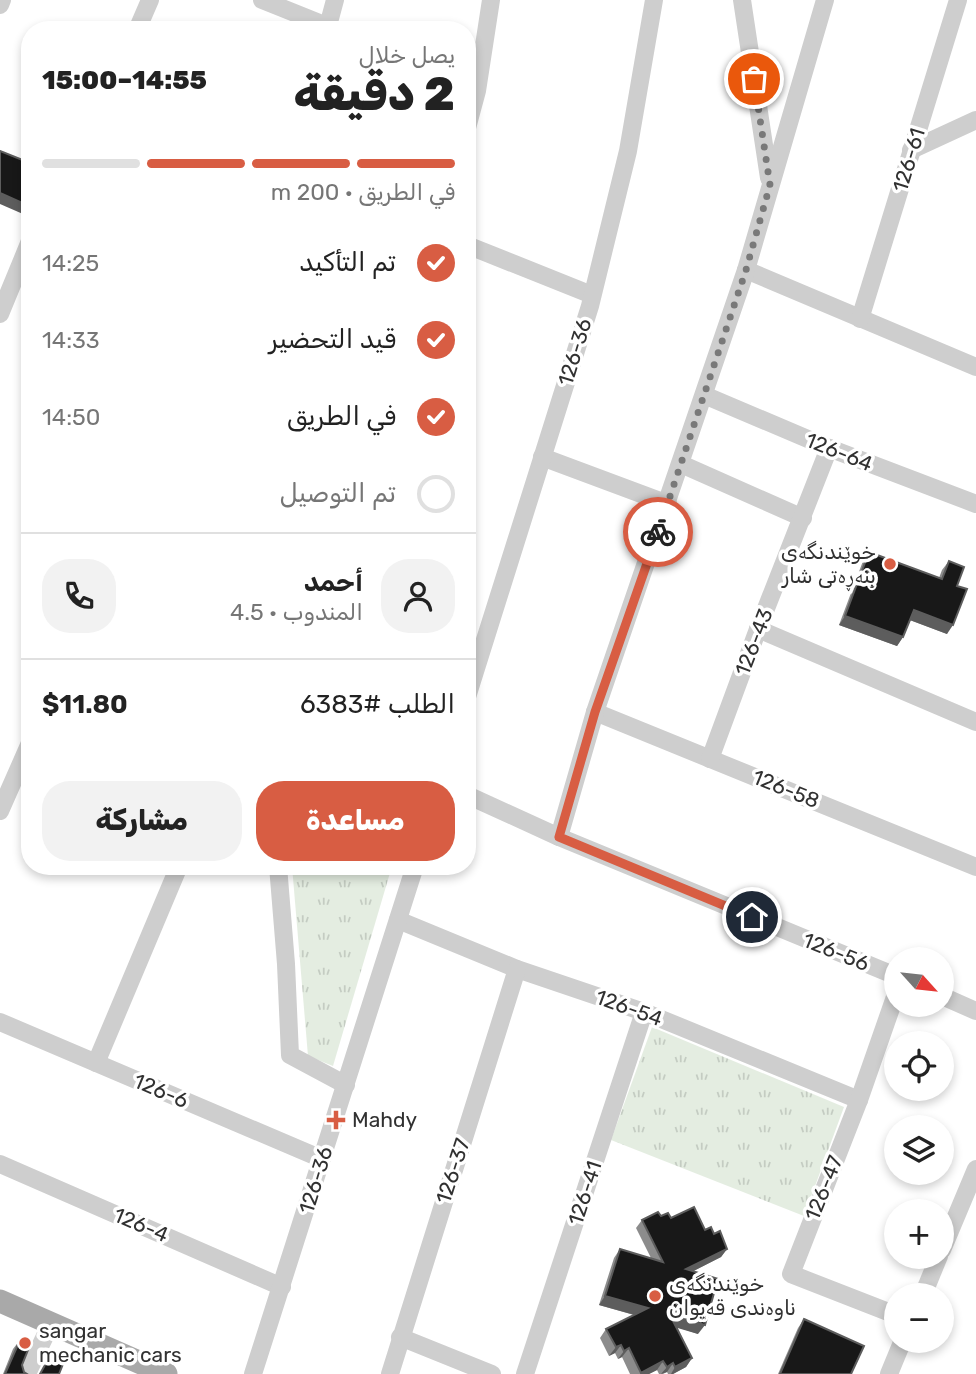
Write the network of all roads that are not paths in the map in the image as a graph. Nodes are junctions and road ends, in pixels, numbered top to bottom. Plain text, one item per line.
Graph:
1 (150, 0) edge
2 (262, 0) edge
3 (335, 0) edge
4 (491, 0) edge
5 (654, 0) edge
6 (742, 0) edge
7 (825, 0) edge
8 (958, 0) edge
9 (141, 21) edge
10 (314, 21) edge
11 (333, 21) edge
12 (476, 70) edge
13 (976, 120) edge
14 (912, 150) junction
15 (770, 185) junction
16 (476, 249) edge
17 (21, 263) edge
18 (746, 270) junction
19 (592, 295) junction
20 (0, 314) edge
21 (860, 320) junction
22 (976, 367) edge
23 (704, 395) junction
24 (830, 448) junction
25 (542, 457) junction
26 (681, 464) junction
27 (668, 504) junction
28 (976, 504) edge
29 (803, 518) junction
30 (758, 629) junction
31 (476, 668) edge
32 (595, 712) junction
33 (976, 722) edge
34 (710, 759) junction
35 (21, 763) edge
36 (476, 799) edge
37 (0, 811) edge
38 (559, 837) junction
39 (976, 867) edge
40 (175, 875) edge
41 (279, 875) edge
42 (412, 875) edge
43 (398, 920) junction
44 (517, 969) junction
45 (884, 971) edge
46 (954, 1001) edge
47 (976, 1011) edge
48 (644, 1012) junction
49 (888, 1017) edge
50 (0, 1022) edge
51 (96, 1063) junction
52 (346, 1085) junction
53 (859, 1100) junction
54 (322, 1159) junction
55 (0, 1164) edge
56 (976, 1169) edge
57 (954, 1221) edge
58 (282, 1287) junction
59 (0, 1301) edge
60 (884, 1310) edge
61 (0, 1317) edge
62 (45, 1336) junction
63 (400, 1337) junction
64 (898, 1353) edge
65 (27, 1374) edge
66 (132, 1374) edge
67 (166, 1374) edge
68 (253, 1374) edge
69 (390, 1374) edge
70 (492, 1374) edge
71 (525, 1374) edge
72 (889, 1374) edge

1 - 9 street
2 - 10 street
3 - 11 street
4 - 12 street
5 - 19 street, 126-36
6 - 15 street
7 - 15 street
8 - 14 street, 126-61
13 - 14 street
14 - 21 street, 126-61
15 - 18 street
16 - 19 street
17 - 20 street
18 - 21 street
18 - 23 street
19 - 25 street, 126-36
21 - 22 street
23 - 24 street, 126-64
23 - 26 street
24 - 28 street, 126-64
24 - 29 street, 126-43
25 - 27 street
25 - 31 street, 126-36
26 - 27 street
26 - 29 street
27 - 32 street
29 - 30 street, 126-43
30 - 33 street
30 - 34 street, 126-43
32 - 34 street, 126-58
32 - 38 street
34 - 39 street, 126-58
35 - 37 street
36 - 38 street, 126-56
38 - 45 street, 126-56
40 - 51 street
41 - 52 street
42 - 43 street, 126-36
43 - 44 street, 126-54
43 - 52 street, 126-36
44 - 48 street, 126-54
44 - 63 street, 126-37
46 - 47 street
48 - 53 street, 126-54
48 - 71 street, 126-41
49 - 53 street, 126-47
50 - 51 street, 126-6
51 - 54 street, 126-6
52 - 54 street, 126-36
53 - 60 street, 126-47
54 - 58 street, 126-36
55 - 58 street, 126-4
56 - 57 street
58 - 68 street, 126-36
59 - 67 main road
61 - 62 main road
62 - 65 street
62 - 66 main road
63 - 69 street, 126-37
63 - 70 street
64 - 72 street

